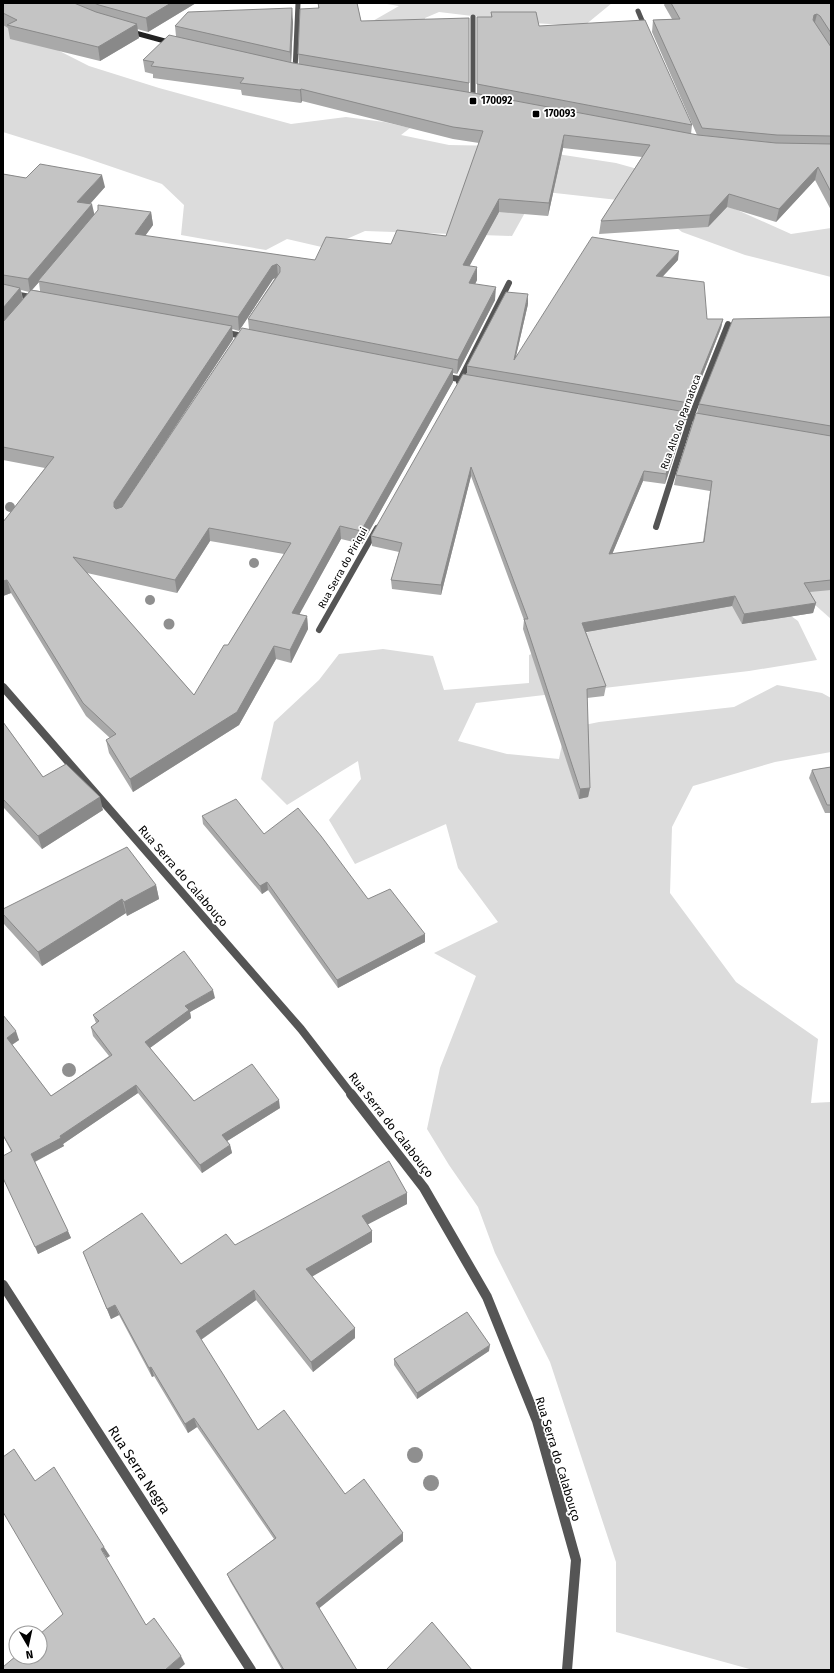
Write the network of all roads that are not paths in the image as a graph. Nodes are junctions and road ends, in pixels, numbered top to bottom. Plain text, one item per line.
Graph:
1 (298, 3) edge
2 (638, 11) dead end
3 (473, 16) dead end
4 (122, 29) edge
5 (648, 32) edge
6 (179, 45) edge
7 (288, 69) edge
8 (295, 71) junction
9 (303, 72) edge
10 (466, 100) edge
11 (473, 101) junction
12 (481, 103) edge
13 (509, 283) dead end
14 (3, 292) edge
15 (33, 295) junction
16 (46, 300) edge
17 (26, 303) edge
18 (728, 324) dead end
19 (246, 330) edge
20 (219, 332) edge
21 (242, 336) junction
22 (258, 339) edge
23 (238, 342) edge
24 (437, 374) edge
25 (460, 379) junction
26 (476, 382) edge
27 (456, 386) edge
28 (668, 414) edge
29 (691, 417) junction
30 (713, 421) edge
31 (382, 519) edge
32 (656, 527) dead end
33 (319, 630) dead end
34 (3, 687) edge
35 (3, 1285) edge
36 (251, 1670) edge
37 (567, 1670) edge

1 - 8 street
2 - 5 street
3 - 11 street
4 - 6 main road
7 - 8 main road
8 - 9 main road
10 - 11 main road
11 - 12 main road
13 - 25 street
14 - 15 street
15 - 16 street
15 - 17 street
18 - 29 street, Rua Alto do Parnatoca
19 - 21 street
20 - 21 street
21 - 22 street
21 - 23 street
24 - 25 street
25 - 26 street
25 - 27 street
28 - 29 street
29 - 30 street
29 - 32 street, Rua Alto do Parnatoca
31 - 33 street, Rua Serra do Piriqui
34 - 37 street, Rua Serra do Calabouço
35 - 36 street, Rua Serra Negra

